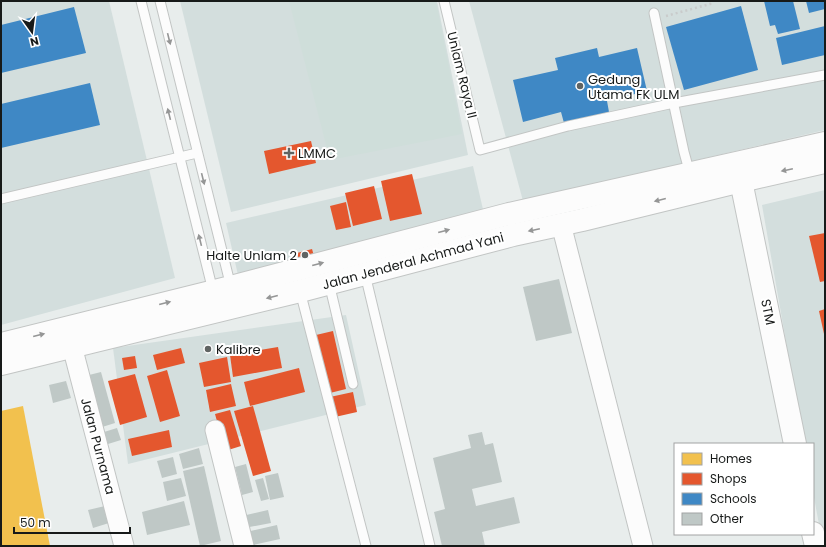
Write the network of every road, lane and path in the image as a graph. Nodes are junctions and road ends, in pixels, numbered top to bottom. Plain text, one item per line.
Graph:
1 (141, 1) edge
2 (160, 1) edge
3 (444, 1) edge
4 (713, 1) edge
5 (655, 16) joint
6 (825, 75) edge
7 (674, 103) junction
8 (825, 143) edge
9 (197, 153) junction
10 (179, 157) junction
11 (825, 162) edge
12 (690, 175) junction
13 (740, 181) junction
14 (578, 198) junction
15 (1, 199) edge
16 (582, 220) junction
17 (561, 224) junction
18 (511, 225) junction
19 (365, 274) junction
20 (329, 283) junction
21 (222, 289) junction
22 (300, 290) junction
23 (1, 344) edge
24 (72, 346) junction
25 (1, 364) edge
26 (352, 384) dead end
27 (215, 430) dead end
28 (795, 443) edge
29 (813, 535) edge
30 (124, 546) edge
31 (244, 546) edge
32 (366, 546) edge
33 (430, 546) edge
34 (643, 546) edge
35 (816, 546) edge

10 -> 1 lane
2 -> 9 lane
3 - 7 lane, Unlam Raya II
4 - 5 path
5 - 7 lane
6 - 7 lane
7 - 12 lane
8 - 12 main road, Jalan Jenderal Achmad Yani
9 - 10 lane
9 -> 21 lane
10 - 15 lane
21 -> 10 lane
11 -> 13 main road, Jalan Jenderal Achmad Yani
12 - 14 main road, Jalan Jenderal Achmad Yani
13 -> 16 main road, Jalan Jenderal Achmad Yani
13 - 28 main road, STM
14 - 16 main road
14 - 18 main road, Jalan Jenderal Achmad Yani
16 - 17 main road, Jalan Jenderal Achmad Yani
17 -> 18 main road, Jalan Jenderal Achmad Yani
17 - 34 street
18 - 19 main road, Jalan Jenderal Achmad Yani
21 -> 18 main road, Jalan Jenderal Achmad Yani
19 - 20 main road, Jalan Jenderal Achmad Yani
19 - 33 lane
20 - 22 main road, Jalan Jenderal Achmad Yani
20 - 26 lane
23 -> 21 main road, Jalan Jenderal Achmad Yani
22 -> 24 main road, Jalan Jenderal Achmad Yani
22 - 32 lane
24 - 25 main road, Jalan Jenderal Achmad Yani
24 - 30 street, Jalan Purnama
27 - 31 street
29 - 35 main road

